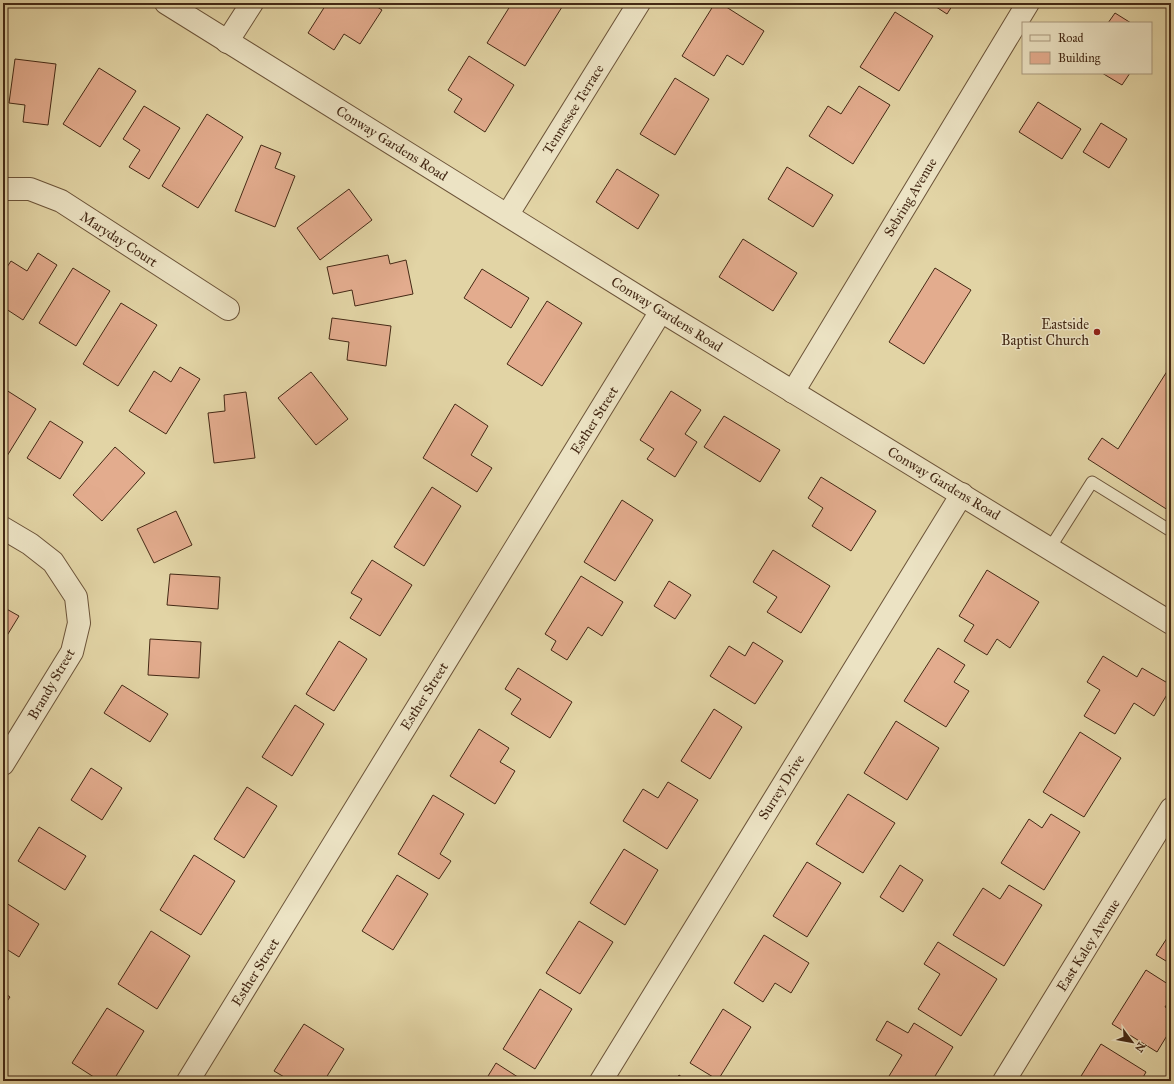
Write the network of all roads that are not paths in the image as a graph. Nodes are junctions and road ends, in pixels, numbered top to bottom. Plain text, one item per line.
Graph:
1 (166, 3) edge
2 (252, 3) edge
3 (639, 3) edge
4 (1028, 3) edge
5 (227, 42) junction
6 (3, 189) edge
7 (508, 214) junction
8 (228, 309) dead end
9 (661, 310) junction
10 (793, 392) junction
11 (962, 494) junction
12 (3, 528) edge
13 (1171, 531) edge
14 (1050, 548) junction
15 (1171, 623) edge
16 (3, 764) edge
17 (1171, 809) edge
18 (188, 1081) edge
19 (601, 1081) edge
20 (1004, 1081) edge

1 - 5 street, Conway Gardens Road
2 - 5 street
3 - 7 street, Tennessee Terrace
4 - 10 street, Sebring Avenue
5 - 7 street, Conway Gardens Road
6 - 8 street, Maryday Court
7 - 9 street, Conway Gardens Road
9 - 10 street, Conway Gardens Road
9 - 18 street, Esther Street
10 - 11 street, Conway Gardens Road
11 - 14 street, Conway Gardens Road
11 - 19 street, Surrey Drive
12 - 16 street, Brandy Street
13 - 14 lane
14 - 15 street, Conway Gardens Road
17 - 20 street, East Kaley Avenue

